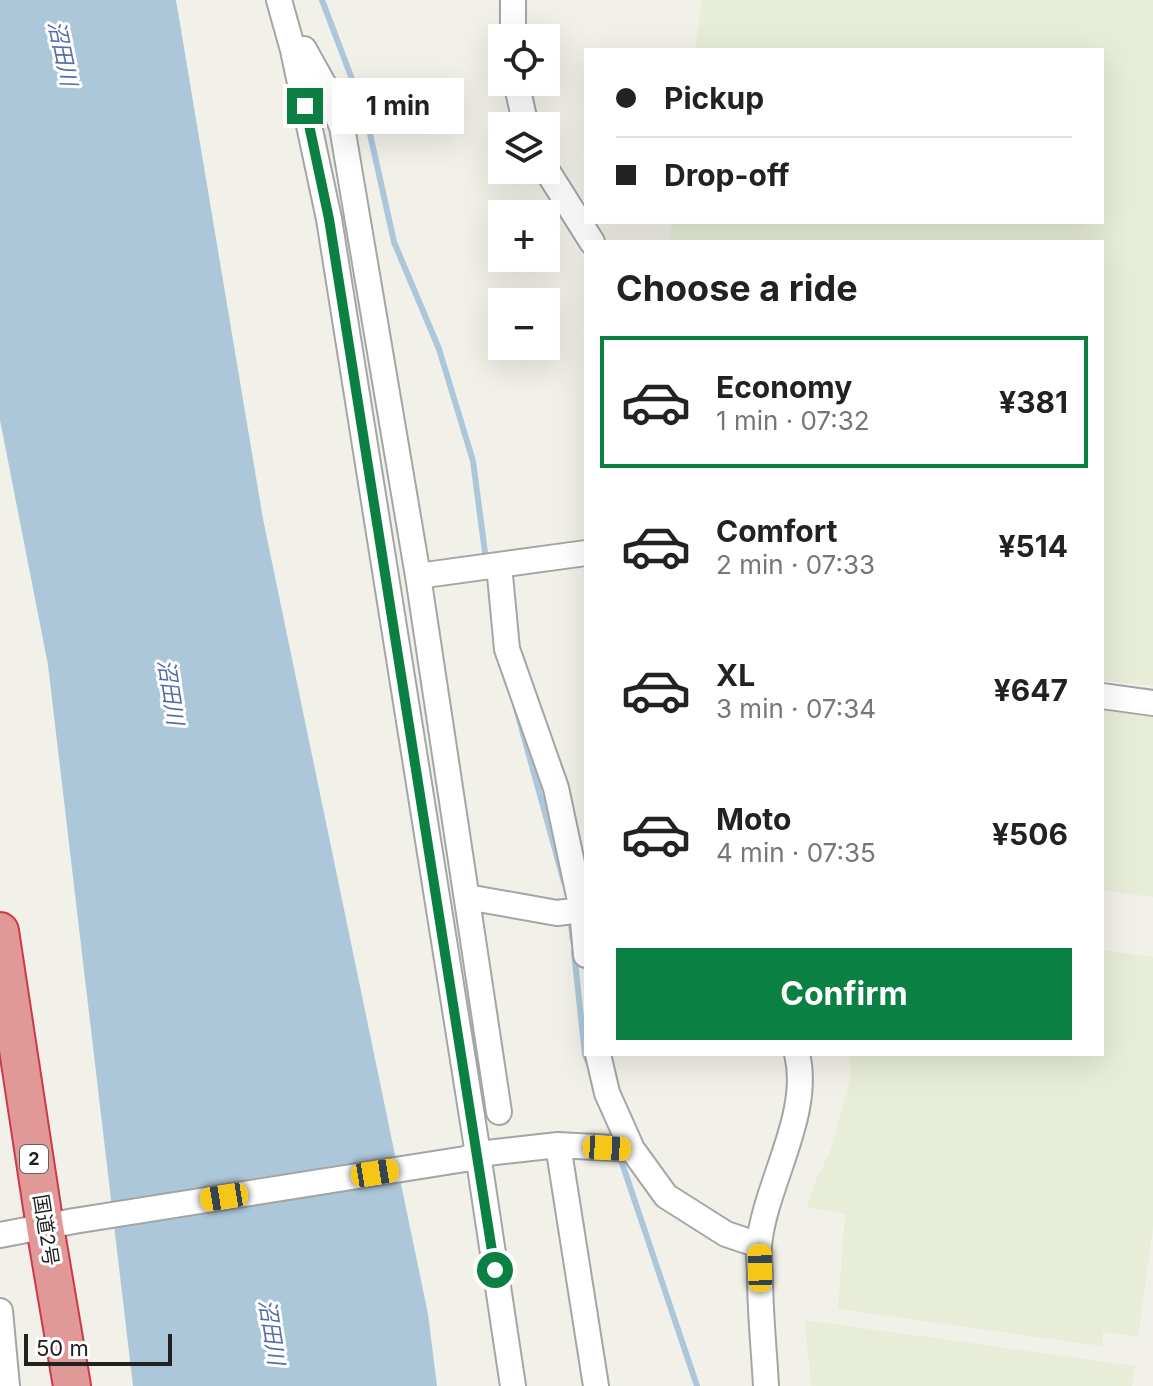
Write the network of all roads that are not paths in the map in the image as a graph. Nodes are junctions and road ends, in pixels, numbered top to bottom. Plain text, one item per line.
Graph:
1 (279, 0) edge
2 (513, 0) edge
3 (513, 24) edge
4 (304, 49) dead end
5 (555, 184) edge
6 (591, 240) edge
7 (584, 553) edge
8 (499, 565) junction
9 (418, 576) junction
10 (1104, 696) edge
11 (1153, 703) edge
12 (467, 897) junction
13 (582, 910) junction
14 (0, 931) edge
15 (584, 932) edge
16 (598, 1056) edge
17 (797, 1056) edge
18 (499, 1112) dead end
19 (558, 1145) junction
20 (632, 1149) junction
21 (472, 1156) junction
22 (59, 1224) junction
23 (0, 1235) edge
24 (759, 1245) junction
25 (0, 1311) edge
26 (7, 1386) edge
27 (72, 1386) edge
28 (513, 1386) edge
29 (596, 1386) edge
30 (766, 1386) edge

1 - 21 street
2 - 3 street
4 - 9 street
5 - 6 street
7 - 8 street
8 - 9 street
8 - 13 street
9 - 12 street
10 - 11 street
12 - 13 street
12 - 18 street
13 - 15 street
14 - 22 highway, 国道2号 / 2
16 - 20 street
17 - 24 street
19 - 20 street
19 - 21 street
19 - 29 street
20 - 24 street
21 - 22 street
21 - 28 street
22 - 23 street
22 - 27 highway, 国道2号 / 2
24 - 30 street
25 - 26 street

